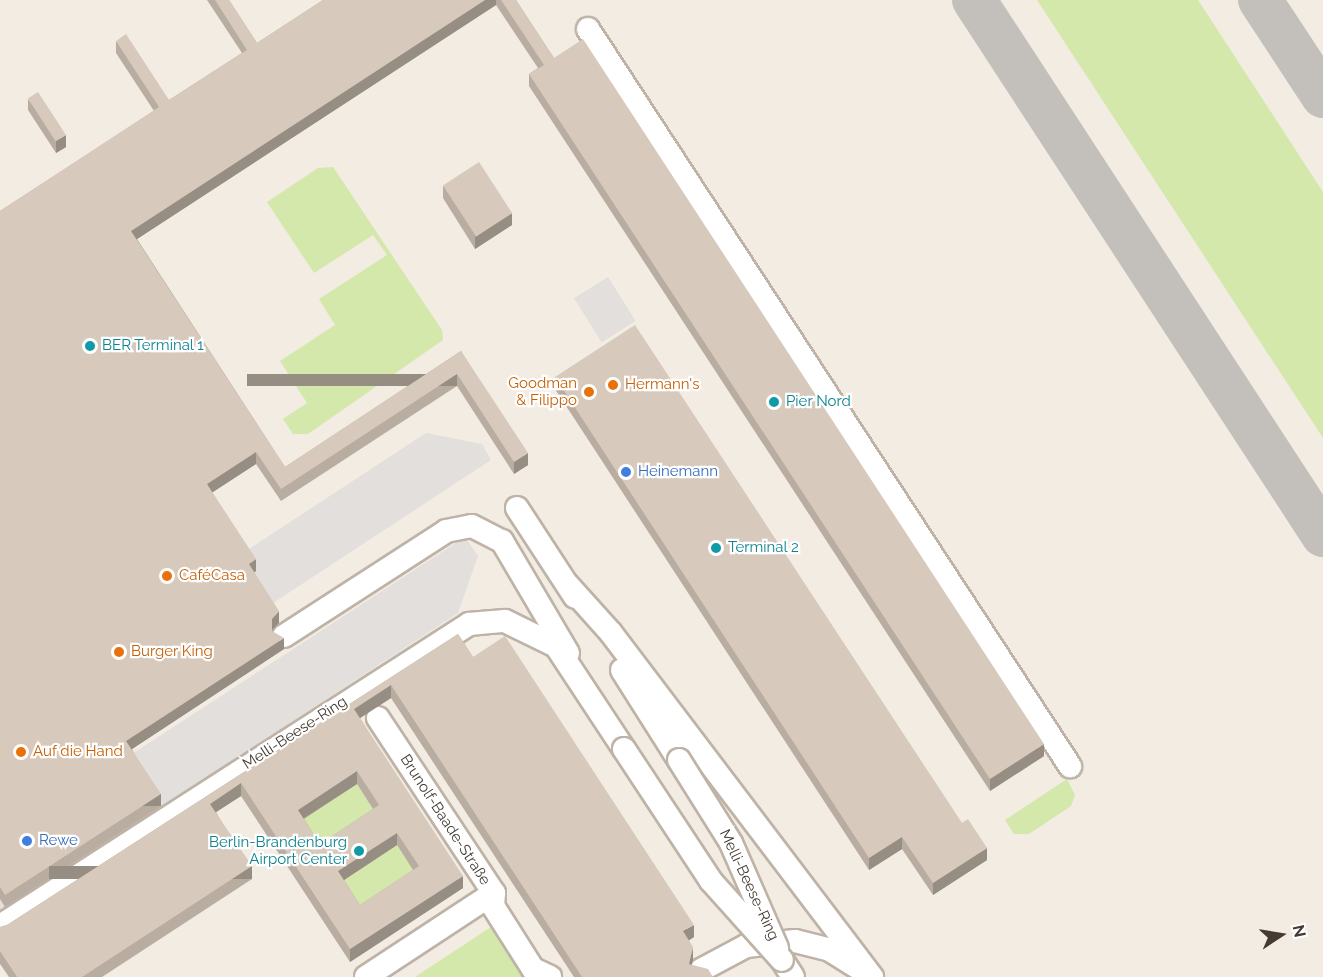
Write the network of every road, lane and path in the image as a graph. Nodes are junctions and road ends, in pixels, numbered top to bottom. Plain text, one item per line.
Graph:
1 (588, 29) dead end
2 (517, 508) dead end
3 (568, 585) junction
4 (284, 636) edge
5 (562, 650) junction
6 (378, 718) dead end
7 (1070, 766) dead end
8 (494, 893) junction
9 (0, 926) edge
10 (788, 969) edge
11 (701, 970) edge
12 (366, 977) edge
13 (550, 977) edge
14 (871, 977) edge

1 - 7 street
2 - 3 street, Melli-Beese-Ring
3 - 10 street, Melli-Beese-Ring, bridge
3 - 14 street
4 - 5 street, Melli-Beese-Ring
5 - 9 street, Melli-Beese-Ring
5 - 10 street, Melli-Beese-Ring, bridge
6 - 8 street, Brunolf-Baade-Straße
8 - 12 street
8 - 13 street, Brunolf-Baade-Straße
11 - 14 street

